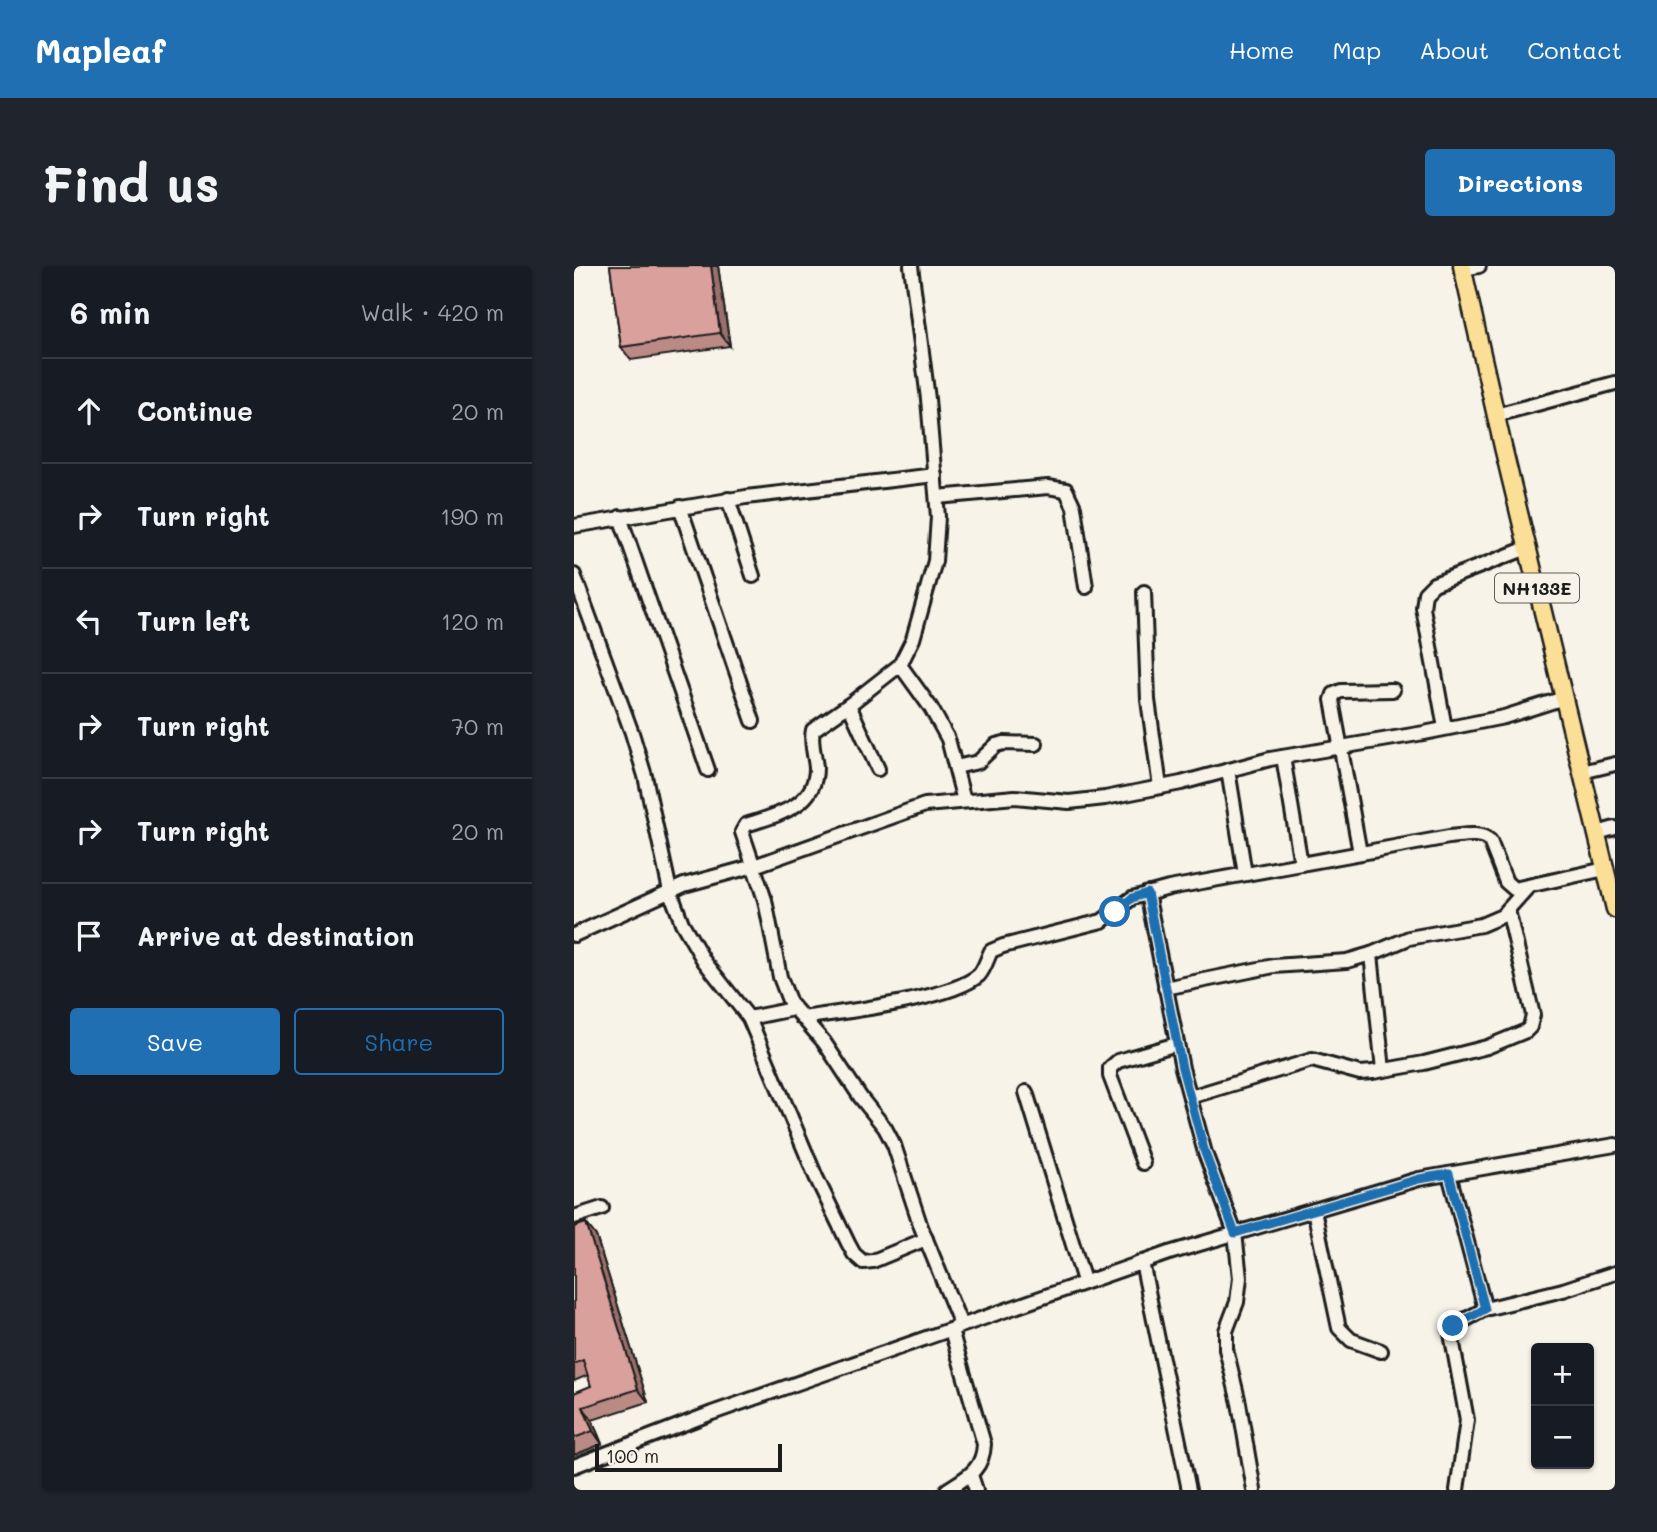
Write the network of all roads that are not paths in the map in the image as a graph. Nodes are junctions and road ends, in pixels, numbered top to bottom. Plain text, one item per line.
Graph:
1 (911, 266) edge
2 (1468, 267) edge
3 (1615, 383) edge
4 (1496, 415) junction
5 (935, 475) junction
6 (937, 497) junction
7 (728, 499) junction
8 (680, 507) junction
9 (620, 517) junction
10 (574, 526) edge
11 (1527, 548) junction
12 (574, 575) edge
13 (753, 576) dead end
14 (1086, 587) dead end
15 (1144, 592) dead end
16 (900, 665) junction
17 (1393, 690) dead end
18 (1564, 698) junction
19 (849, 705) junction
20 (753, 720) dead end
21 (1446, 728) junction
22 (1036, 744) dead end
23 (1340, 747) junction
24 (1283, 757) junction
25 (1615, 764) edge
26 (956, 767) junction
27 (878, 769) dead end
28 (708, 770) dead end
29 (1228, 770) junction
30 (1582, 772) junction
31 (1160, 787) junction
32 (964, 801) junction
33 (1615, 828) edge
34 (1597, 833) junction
35 (1360, 853) junction
36 (1301, 864) junction
37 (754, 866) junction
38 (1605, 869) junction
39 (1245, 874) junction
40 (1528, 887) junction
41 (670, 891) junction
42 (1147, 893) junction
43 (1615, 909) edge
44 (1508, 910) junction
45 (574, 934) edge
46 (1371, 954) junction
47 (1165, 988) junction
48 (798, 1014) junction
49 (749, 1017) junction
50 (1177, 1044) junction
51 (1383, 1070) junction
52 (1026, 1092) dead end
53 (1190, 1097) junction
54 (1615, 1145) edge
55 (1143, 1163) dead end
56 (1449, 1174) junction
57 (602, 1208) dead end
58 (1314, 1210) junction
59 (574, 1217) edge
60 (1235, 1233) junction
61 (926, 1239) junction
62 (1142, 1262) junction
63 (1615, 1273) edge
64 (1084, 1281) junction
65 (1485, 1309) junction
66 (956, 1328) junction
67 (1381, 1351) dead end
68 (574, 1466) edge
69 (971, 1475) junction
70 (947, 1490) edge
71 (976, 1490) edge
72 (1189, 1490) edge
73 (1254, 1490) edge
74 (1457, 1490) edge

1 - 5 street
2 - 4 main road, NH133E
3 - 4 street
4 - 11 main road, NH133E
5 - 6 street
5 - 7 street
6 - 14 street
6 - 16 street
7 - 8 street
7 - 13 street
8 - 9 street
8 - 20 street
9 - 10 street
9 - 28 street
11 - 18 main road, NH133E
11 - 21 street
12 - 41 street
15 - 31 street
16 - 19 street
16 - 26 street
17 - 23 street
18 - 21 street
18 - 30 main road, NH133E
19 - 27 street
19 - 37 street
21 - 23 street
22 - 26 street
23 - 24 street
23 - 35 street
24 - 29 street
24 - 36 street
25 - 30 street
26 - 32 street
29 - 31 street
29 - 39 street
30 - 34 main road, NH133E
31 - 32 street
32 - 37 street
33 - 34 street
34 - 38 main road, NH133E
35 - 36 street
35 - 40 street
36 - 39 street
37 - 41 street
37 - 48 street
38 - 40 street
38 - 43 main road, NH133E
39 - 42 street
40 - 44 street
41 - 45 street
41 - 49 street
42 - 47 street
42 - 48 street
44 - 46 street
44 - 51 street
46 - 47 street
46 - 51 street
47 - 50 street
48 - 49 street
48 - 61 street
49 - 61 street
50 - 53 street
50 - 55 street
51 - 53 street
52 - 64 street
53 - 60 street
54 - 56 street
56 - 58 street
56 - 65 street
57 - 59 street
58 - 60 street
58 - 67 street
60 - 62 street
60 - 73 street
61 - 66 street
62 - 64 street
62 - 72 street
63 - 65 street
64 - 66 street
65 - 74 street
66 - 68 street
66 - 69 street
69 - 70 street
69 - 71 street

